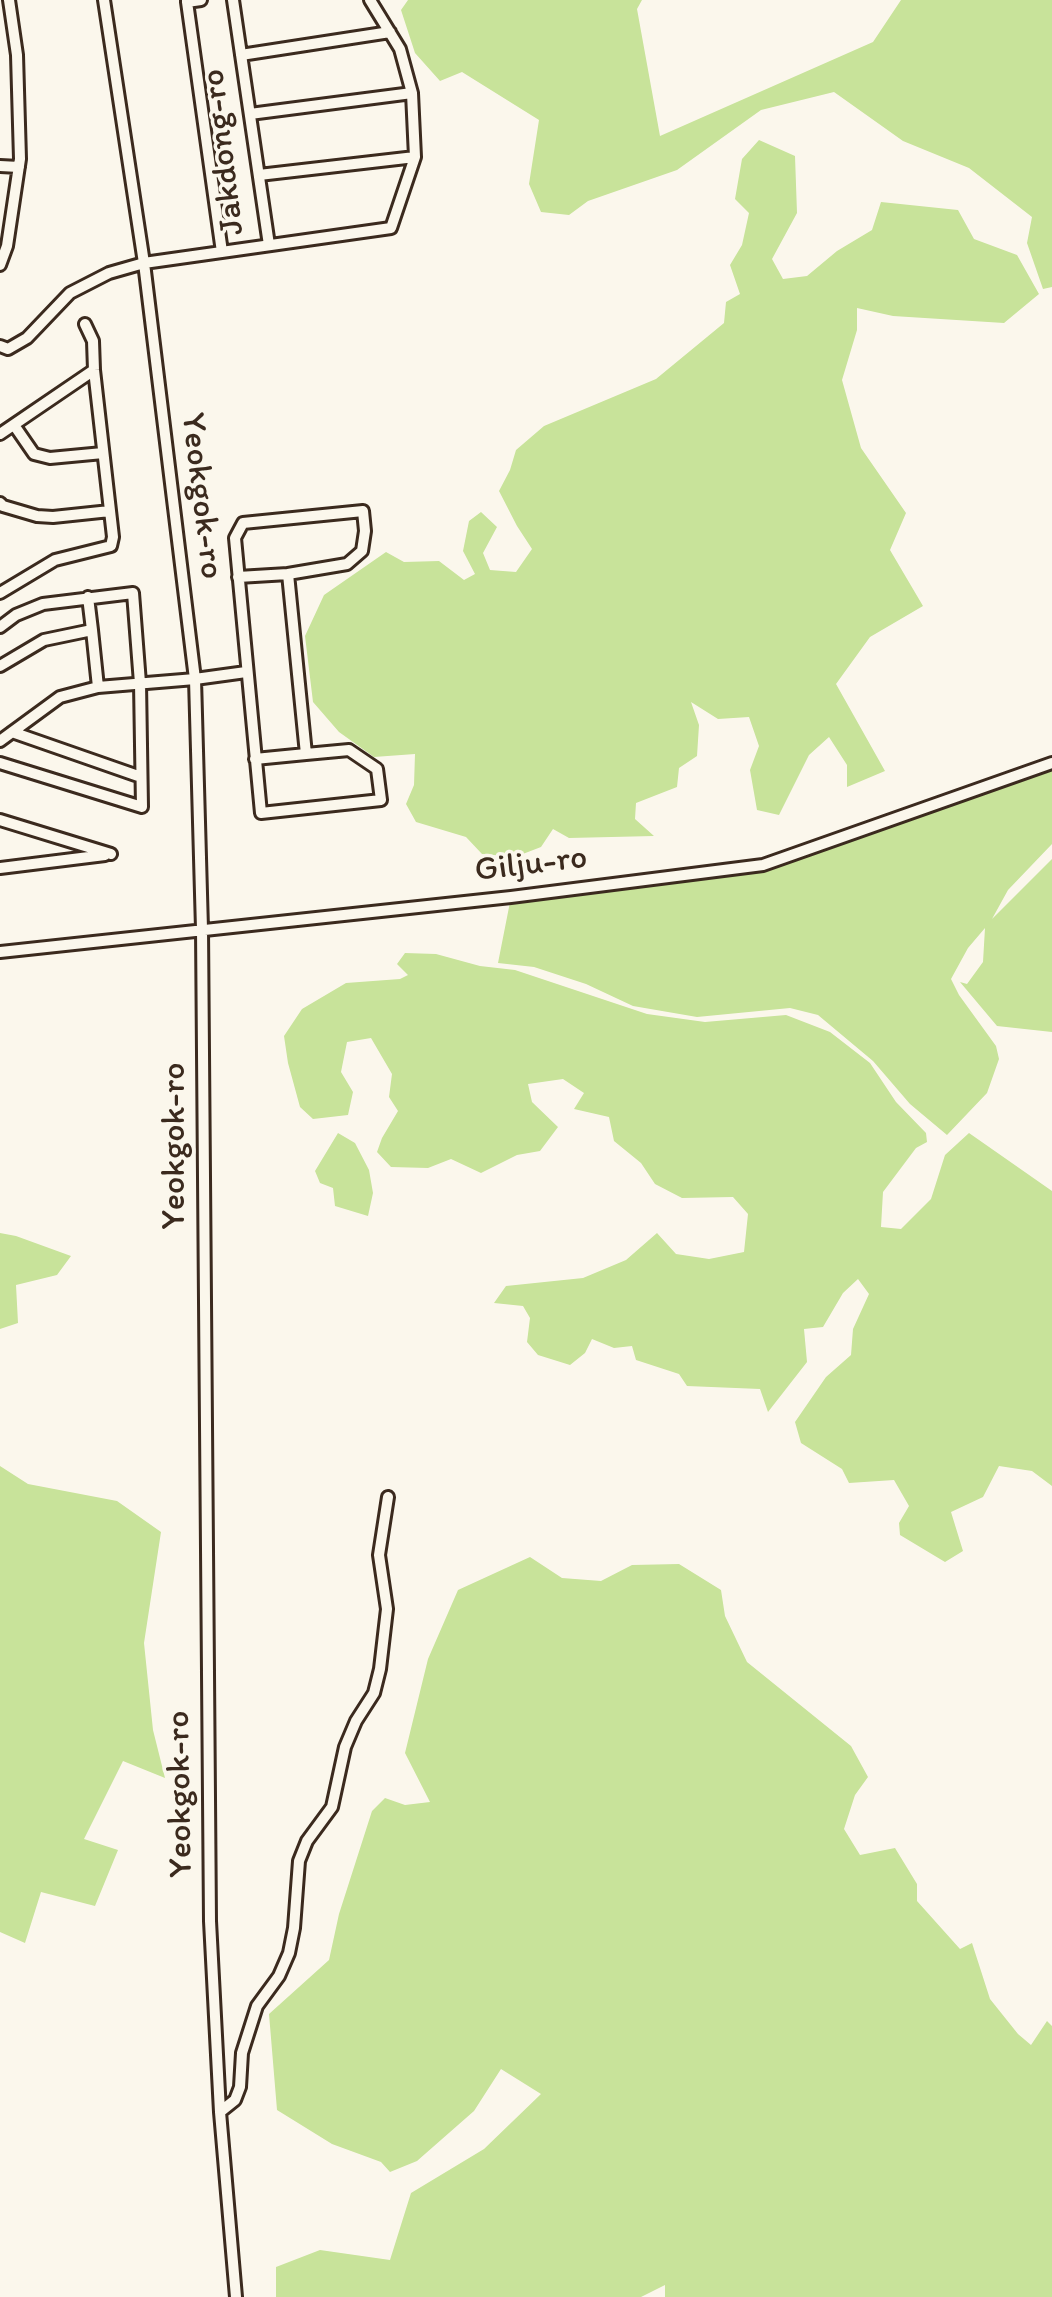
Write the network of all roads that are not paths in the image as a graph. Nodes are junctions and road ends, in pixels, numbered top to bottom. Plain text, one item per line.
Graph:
1 (9, 0) edge
2 (104, 0) edge
3 (201, 0) edge
4 (233, 0) edge
5 (370, 0) edge
6 (187, 1) edge
7 (12, 22) junction
8 (0, 25) edge
9 (390, 32) junction
10 (241, 55) junction
11 (412, 93) junction
12 (250, 114) junction
13 (415, 157) junction
14 (0, 166) edge
15 (19, 167) junction
16 (259, 175) junction
17 (269, 245) junction
18 (222, 252) junction
19 (144, 263) junction
20 (0, 265) edge
21 (85, 324) dead end
22 (0, 346) edge
23 (94, 370) junction
24 (14, 425) junction
25 (0, 434) edge
26 (103, 453) junction
27 (1, 506) edge
28 (110, 511) junction
29 (288, 574) junction
30 (238, 577) junction
31 (0, 593) edge
32 (88, 597) junction
33 (0, 627) edge
34 (92, 630) junction
35 (0, 666) edge
36 (246, 672) junction
37 (195, 679) junction
38 (140, 683) junction
39 (98, 687) junction
40 (12, 732) junction
41 (0, 741) edge
42 (306, 754) junction
43 (255, 759) junction
44 (0, 763) edge
45 (1052, 763) edge
46 (141, 777) junction
47 (0, 820) edge
48 (0, 868) edge
49 (202, 929) junction
50 (0, 952) edge
51 (388, 1497) dead end
52 (220, 2112) junction
53 (236, 2297) edge

1 - 7 street
2 - 19 street, Yeokgok-ro
3 - 6 street
4 - 10 street, Jakdong-ro
5 - 9 street
6 - 18 street
7 - 8 street
7 - 15 street
9 - 10 street
9 - 11 street
10 - 12 street, Jakdong-ro
11 - 12 street
11 - 13 street
12 - 16 street, Jakdong-ro
13 - 16 street
13 - 17 street
14 - 15 street
15 - 20 street
16 - 17 street, Jakdong-ro
17 - 18 street, Jakdong-ro
18 - 19 street, Jakdong-ro
19 - 22 street, Jakdong-ro
19 - 37 street, Yeokgok-ro
21 - 23 street
23 - 24 street
23 - 26 street
24 - 25 street
24 - 26 street
26 - 28 street
27 - 28 street
28 - 31 street
29 - 30 street
29 - 30 street
29 - 42 street
30 - 36 street
32 - 33 street
32 - 34 street
32 - 38 street
34 - 35 street
34 - 39 street
36 - 37 street
36 - 43 street
37 - 38 street
37 - 49 street, Yeokgok-ro
38 - 39 street
38 - 46 street
39 - 40 street
40 - 41 street
40 - 46 street
42 - 43 street
42 - 43 street
44 - 46 street
45 - 49 street, Gilju-ro
47 - 48 street
49 - 50 street, Gilju-ro
49 - 52 street, Yeokgok-ro
51 - 52 street
52 - 53 street, Yeokgok-ro

